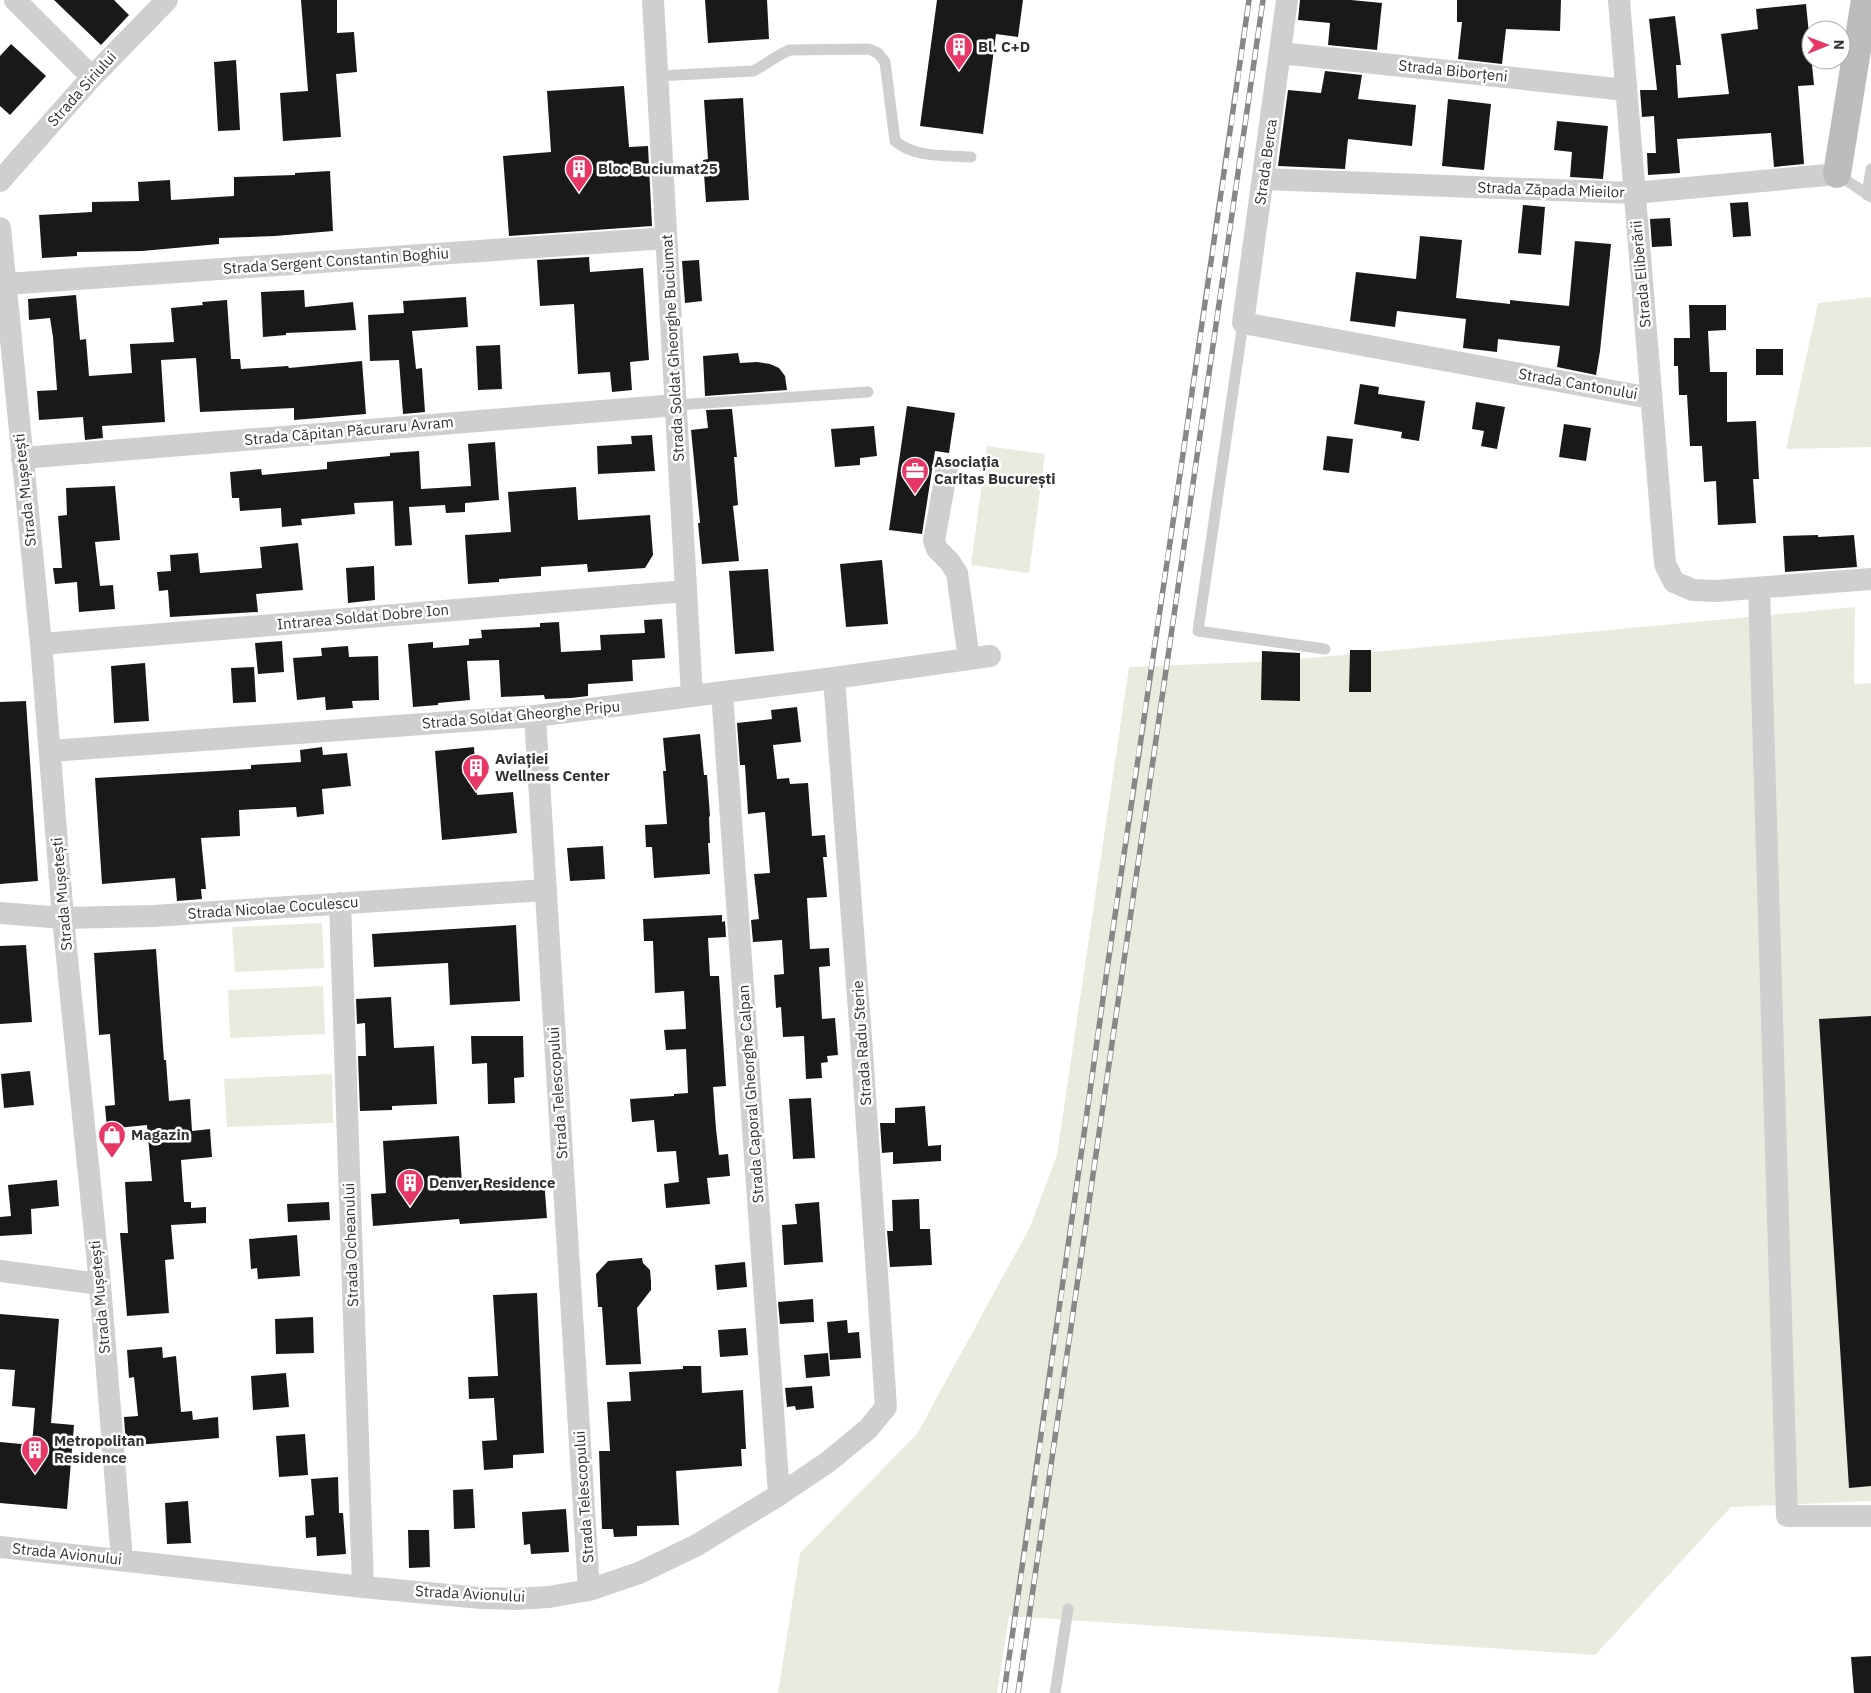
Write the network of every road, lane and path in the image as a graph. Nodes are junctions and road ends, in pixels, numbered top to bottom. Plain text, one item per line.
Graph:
1 (15, 0) edge
2 (167, 0) edge
3 (653, 0) edge
4 (1287, 0) edge
5 (1619, 0) edge
6 (1865, 0) edge
7 (1280, 53) junction
8 (657, 76) junction
9 (92, 77) junction
10 (1626, 90) junction
11 (971, 157) dead end
12 (1871, 169) edge
13 (1837, 174) junction
14 (2, 176) edge
15 (1264, 179) junction
16 (1634, 193) junction
17 (1869, 196) edge
18 (0, 228) edge
19 (666, 238) junction
20 (6, 284) junction
21 (1243, 323) junction
22 (868, 392) dead end
23 (1651, 398) junction
24 (676, 405) junction
25 (22, 458) junction
26 (947, 468) dead end
27 (1871, 579) edge
28 (1760, 588) junction
29 (686, 591) junction
30 (41, 644) junction
31 (1325, 649) dead end
32 (834, 678) junction
33 (722, 692) junction
34 (692, 696) junction
35 (535, 716) junction
36 (50, 752) junction
37 (545, 890) junction
38 (340, 903) junction
39 (0, 913) edge
40 (63, 918) junction
41 (0, 1271) edge
42 (100, 1284) junction
43 (886, 1407) joint
44 (779, 1495) junction
45 (1871, 1516) edge
46 (0, 1547) edge
47 (122, 1560) junction
48 (363, 1587) junction
49 (590, 1590) junction
50 (1068, 1610) dead end
51 (1056, 1693) edge

1 - 9 street
2 - 9 street, Strada Siriului
3 - 8 street, Strada Soldat Gheorghe Buciumat
4 - 7 street, Strada Berca
5 - 10 street, Strada Eliberării
6 - 13 street
7 - 10 street, Strada Biborțeni
7 - 15 street, Strada Berca
8 - 11 lane
8 - 19 street, Strada Soldat Gheorghe Buciumat
9 - 14 street, Strada Siriului
10 - 16 street, Strada Eliberării
12 - 17 lane
13 - 16 street, Strada Zăpada Mieilor
13 - 17 lane
15 - 16 street, Strada Zăpada Mieilor
15 - 21 street, Strada Berca
16 - 23 street, Strada Eliberării
18 - 20 street, Strada Mușetești
19 - 20 street, Strada Sergent Constantin Boghiu
19 - 24 street, Strada Soldat Gheorghe Buciumat
20 - 25 street, Strada Mușetești
21 - 23 street, Strada Cantonului
21 - 31 lane
22 - 24 lane
23 - 28 street, Strada Cantonului
24 - 25 street, Strada Căpitan Păcuraru Avram
24 - 29 street, Strada Soldat Gheorghe Buciumat
25 - 30 street, Strada Mușetești
26 - 32 street, Strada Soldat Gheorghe Pripu
27 - 28 street, Strada Cantonului
28 - 45 street
29 - 30 street, Intrarea Soldat Dobre Ion
29 - 34 street, Strada Soldat Gheorghe Buciumat
30 - 36 street, Strada Mușetești
32 - 33 street, Strada Soldat Gheorghe Pripu
32 - 43 street, Strada Radu Sterie
33 - 34 street, Strada Soldat Gheorghe Pripu
33 - 44 street, Strada Caporal Gheorghe Calpan
34 - 35 street, Strada Soldat Gheorghe Pripu
35 - 36 street, Strada Soldat Gheorghe Pripu
35 - 37 street, Strada Telescopului
36 - 40 street, Strada Mușetești
37 - 38 street, Strada Nicolae Coculescu
37 - 49 street, Strada Telescopului
38 - 40 street, Strada Nicolae Coculescu
38 - 48 street, Strada Ocheanului
39 - 40 street, Strada Nicolae Coculescu
40 - 42 street, Strada Mușetești
41 - 42 street
42 - 47 street, Strada Mușetești
43 - 44 street, Strada Avionului
44 - 49 street, Strada Avionului
46 - 47 street, Strada Avionului
47 - 48 street, Strada Avionului
48 - 49 street, Strada Avionului
50 - 51 lane

